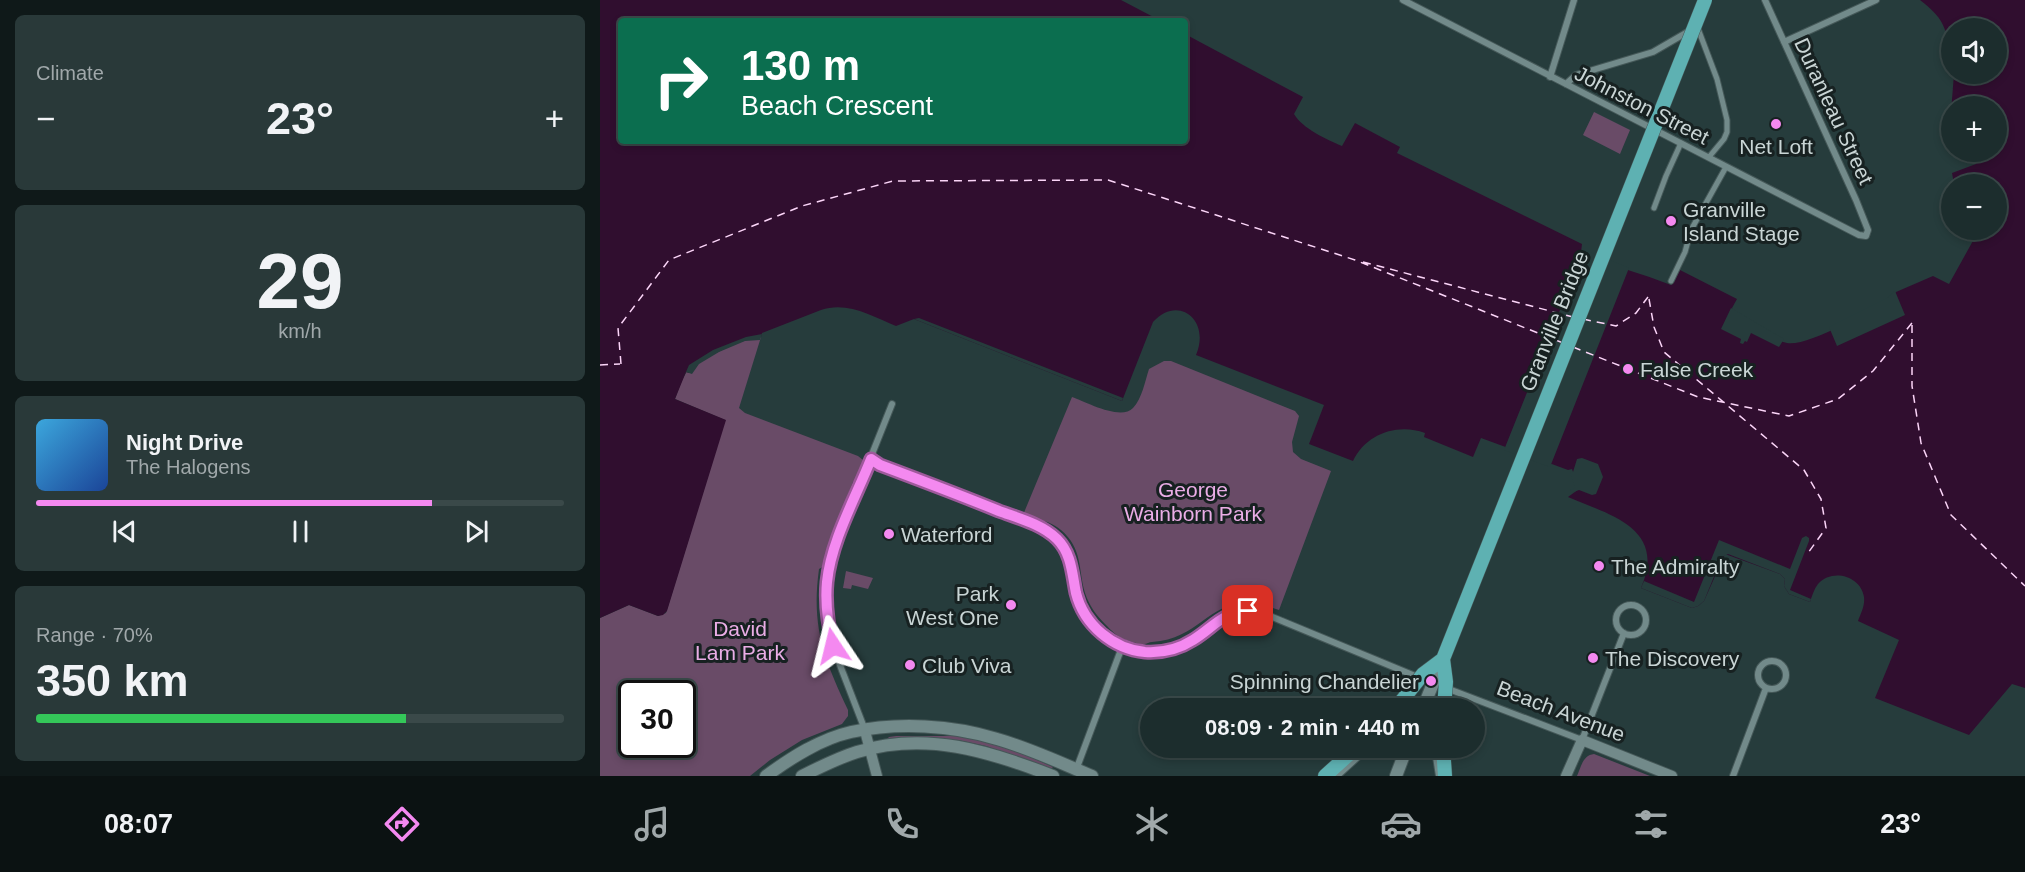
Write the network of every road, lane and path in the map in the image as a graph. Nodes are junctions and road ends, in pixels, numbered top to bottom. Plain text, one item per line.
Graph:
1 (1404, 0) edge
2 (1574, 0) edge
3 (1706, 0) edge
4 (1765, 0) edge
5 (1876, 0) edge
6 (1697, 26) junction
7 (1784, 42) junction
8 (1550, 77) junction
9 (1566, 84) junction
10 (1681, 143) junction
11 (1709, 157) junction
12 (1726, 167) junction
13 (1654, 208) dead end
14 (1866, 236) joint
15 (1671, 281) dead end
16 (892, 404) dead end
17 (871, 459) junction
18 (1485, 562) dead end
19 (1624, 633) junction
20 (1122, 647) junction
21 (1443, 658) junction
22 (1435, 685) junction
23 (1766, 688) junction
24 (1404, 698) edge
25 (1429, 698) edge
26 (1429, 698) edge
27 (1445, 698) edge
28 (865, 730) junction
29 (1582, 740) junction
30 (871, 749) junction
31 (1344, 758) edge
32 (1357, 758) edge
33 (1404, 758) edge
34 (1436, 758) edge
35 (1444, 758) edge
36 (1075, 773) edge
37 (766, 776) edge
38 (802, 776) edge
39 (877, 776) edge
40 (1053, 776) edge
41 (1092, 776) edge
42 (1325, 776) edge
43 (1337, 776) edge
44 (1397, 776) edge
45 (1438, 776) edge
46 (1445, 776) edge
47 (1566, 776) edge
48 (1672, 776) edge
49 (1733, 776) edge

1 - 8 street, Johnston Street
2 - 8 street
3 - 6 street
3 - 21 highway, Granville Bridge, bridge
4 - 7 street, Duranleau Street
5 - 7 street
6 - 9 street
6 - 11 street
7 - 14 street, Duranleau Street
8 - 9 street, Johnston Street
9 - 10 street, Johnston Street
10 - 11 street, Johnston Street
10 - 13 street
11 - 12 street, Johnston Street
12 - 14 street, Johnston Street
12 - 15 street
16 - 17 street
17 - 20 street
17 - 28 street
18 - 22 street
19 - 19 street
19 - 29 street
20 - 22 street, Beach Avenue
20 - 36 street
21 - 24 highway, Granville Bridge, bridge
21 - 25 main road, Granville Bridge, bridge
21 - 27 highway, Granville Bridge, bridge
22 - 26 street
22 - 29 street, Beach Avenue
23 - 23 street
23 - 49 street
28 - 30 street
28 - 36 main road
28 - 37 main road
29 - 47 street
29 - 48 street, Beach Avenue
30 - 38 main road
30 - 39 street
30 - 40 main road
31 - 42 highway
32 - 43 street
33 - 44 main road
34 - 45 street
35 - 46 highway
36 - 41 main road

